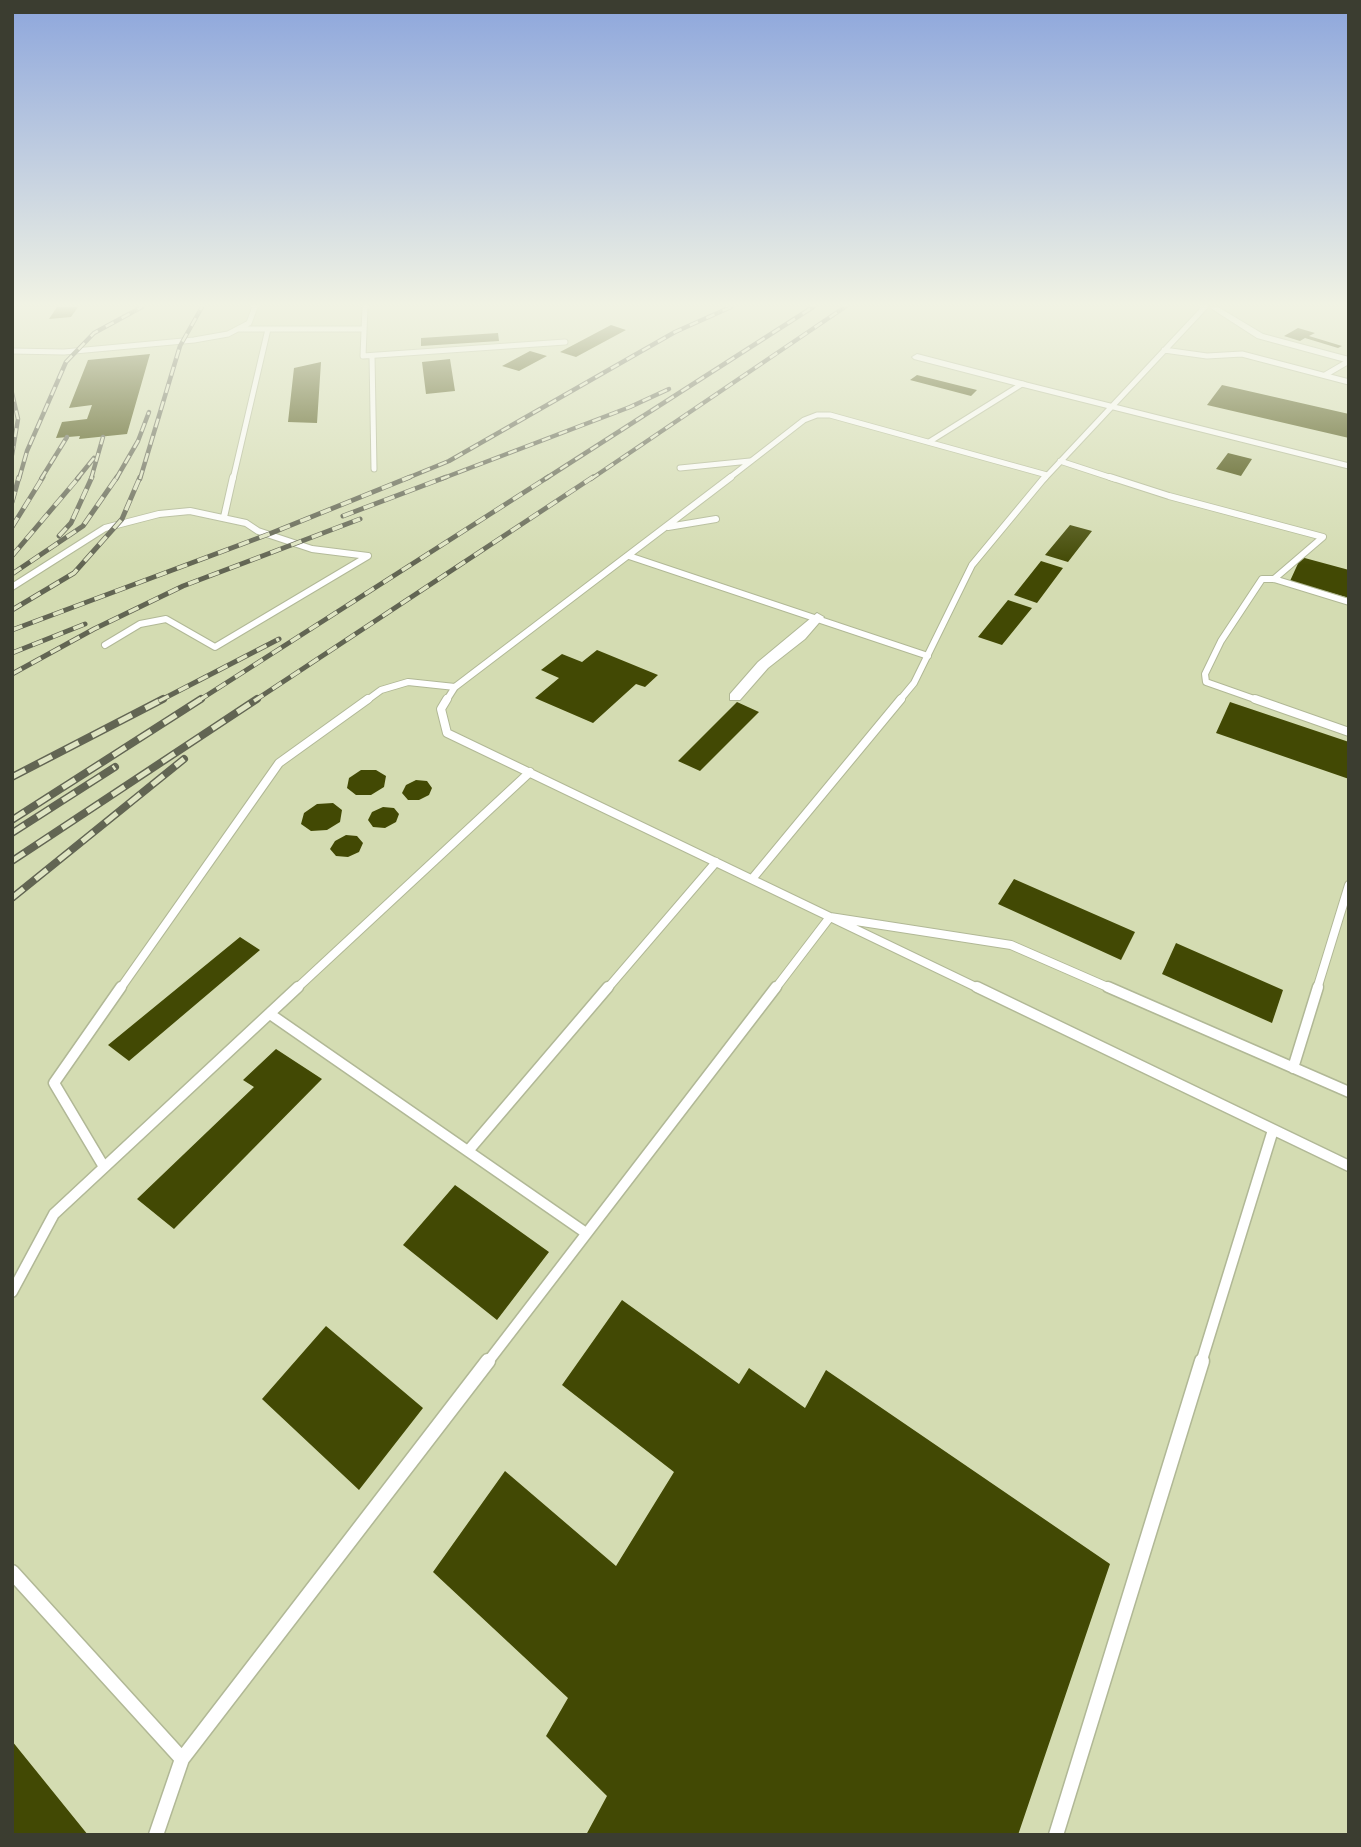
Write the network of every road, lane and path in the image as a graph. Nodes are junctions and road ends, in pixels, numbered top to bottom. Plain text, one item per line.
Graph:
1 (253, 393) edge
2 (373, 393) edge
3 (1008, 393) edge
4 (1056, 393) edge
5 (1124, 393) edge
6 (1110, 408) junction
7 (929, 442) junction
8 (751, 461) junction
9 (1060, 461) junction
10 (1349, 466) edge
11 (680, 468) dead end
12 (374, 469) dead end
13 (1047, 475) junction
14 (224, 517) junction
15 (716, 519) dead end
16 (666, 527) junction
17 (629, 556) junction
18 (1274, 579) junction
19 (12, 587) edge
20 (1349, 602) edge
21 (817, 617) junction
22 (105, 645) dead end
23 (928, 656) junction
24 (455, 687) junction
25 (735, 697) dead end
26 (1349, 732) edge
27 (530, 772) junction
28 (716, 862) junction
29 (752, 879) junction
30 (1348, 892) edge
31 (830, 917) junction
32 (270, 1014) junction
33 (1293, 1068) junction
34 (1349, 1093) edge
35 (1273, 1130) junction
36 (467, 1151) junction
37 (1349, 1166) edge
38 (104, 1167) junction
39 (586, 1234) junction
40 (12, 1292) edge
41 (12, 1572) edge
42 (182, 1759) junction
43 (156, 1835) edge
44 (1056, 1835) edge

1 - 14 lane
2 - 12 lane
3 - 7 lane
4 - 6 lane
5 - 6 lane
6 - 9 lane
6 - 10 lane
7 - 8 lane
7 - 13 lane
8 - 11 lane
8 - 16 lane
9 - 13 lane
9 - 18 lane
13 - 23 lane
14 - 19 lane
14 - 22 lane
15 - 16 lane
16 - 17 lane
17 - 21 lane
17 - 24 lane
18 - 20 lane
18 - 26 lane
21 - 23 lane
21 - 25 street
23 - 29 lane
24 - 27 lane
24 - 38 lane
27 - 28 lane
27 - 32 lane
28 - 29 lane
28 - 36 lane
29 - 31 lane
30 - 33 lane
31 - 33 lane
31 - 35 lane
31 - 39 lane
32 - 36 lane
32 - 38 lane
33 - 34 lane
35 - 37 lane
35 - 44 lane
36 - 39 lane
38 - 40 lane
39 - 42 lane
41 - 42 lane
42 - 43 lane

